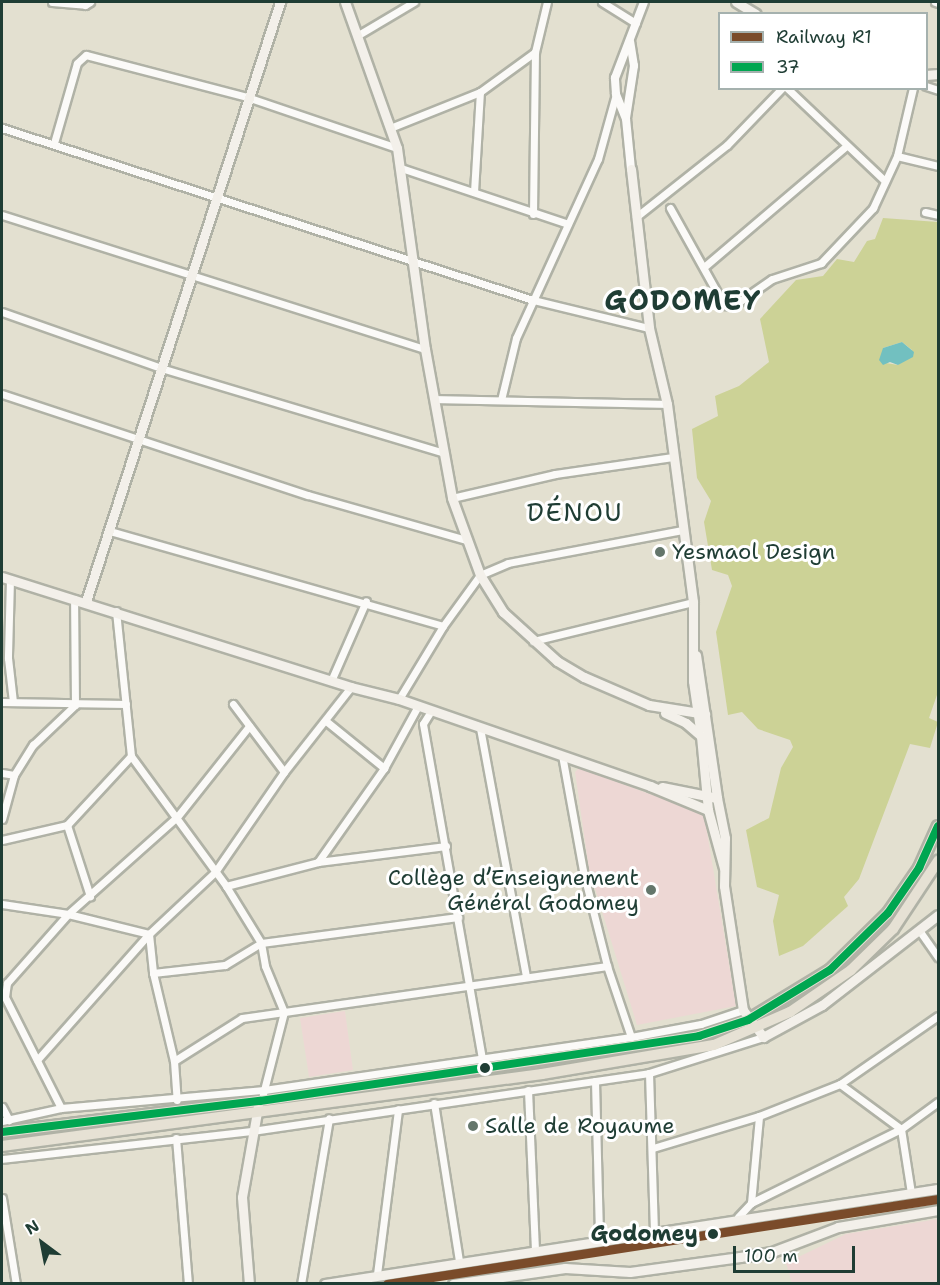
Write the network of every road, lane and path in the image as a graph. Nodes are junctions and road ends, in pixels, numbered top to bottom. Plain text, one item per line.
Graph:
1 (52, 2) edge
2 (90, 2) edge
3 (280, 2) edge
4 (345, 2) edge
5 (414, 2) edge
6 (547, 2) edge
7 (602, 2) edge
8 (644, 2) edge
9 (736, 2) edge
10 (753, 12) edge
11 (636, 23) junction
12 (360, 34) junction
13 (630, 42) junction
14 (536, 51) junction
15 (780, 90) edge
16 (789, 90) edge
17 (913, 90) edge
18 (480, 92) junction
19 (616, 94) junction
20 (247, 97) junction
21 (626, 119) junction
22 (2, 128) edge
23 (390, 128) junction
24 (54, 143) junction
25 (845, 147) junction
26 (397, 148) junction
27 (897, 156) junction
28 (939, 166) edge
29 (401, 168) junction
30 (631, 169) joint
31 (885, 181) junction
32 (474, 192) junction
33 (216, 196) junction
34 (670, 208) dead end
35 (925, 212) dead end
36 (533, 214) junction
37 (2, 215) edge
38 (939, 215) edge
39 (636, 217) junction
40 (568, 224) junction
41 (412, 258) junction
42 (704, 267) junction
43 (191, 275) junction
44 (533, 300) junction
45 (2, 312) edge
46 (649, 328) junction
47 (425, 349) junction
48 (161, 368) junction
49 (2, 394) edge
50 (435, 399) junction
51 (501, 400) junction
52 (667, 404) junction
53 (139, 436) junction
54 (444, 453) junction
55 (673, 457) junction
56 (452, 498) junction
57 (683, 530) junction
58 (110, 531) junction
59 (466, 540) junction
60 (480, 575) junction
61 (6, 578) edge
62 (74, 599) junction
63 (86, 602) junction
64 (366, 602) junction
65 (693, 602) junction
66 (116, 611) junction
67 (442, 626) junction
68 (533, 641) junction
69 (5, 657) edge
70 (331, 681) junction
71 (351, 687) junction
72 (399, 699) junction
73 (2, 702) edge
74 (13, 702) junction
75 (126, 704) junction
76 (233, 704) dead end
77 (75, 705) junction
78 (650, 705) junction
79 (418, 706) junction
80 (431, 711) junction
81 (702, 717) junction
82 (326, 721) junction
83 (686, 723) junction
84 (249, 726) junction
85 (480, 728) junction
86 (701, 736) junction
87 (562, 755) junction
88 (131, 756) junction
89 (384, 768) junction
90 (284, 772) junction
91 (2, 773) edge
92 (14, 775) junction
93 (650, 786) junction
94 (705, 793) junction
95 (717, 798) junction
96 (708, 810) junction
97 (177, 817) junction
98 (2, 819) edge
99 (67, 825) junction
100 (939, 826) edge
101 (2, 840) edge
102 (446, 846) junction
103 (939, 861) edge
104 (318, 862) junction
105 (724, 870) junction
106 (215, 872) junction
107 (226, 886) junction
108 (90, 896) junction
109 (2, 904) edge
110 (68, 914) junction
111 (939, 915) edge
112 (458, 917) junction
113 (919, 930) junction
114 (149, 934) junction
115 (261, 943) junction
116 (939, 957) edge
117 (607, 966) junction
118 (153, 973) junction
119 (526, 977) junction
120 (470, 986) junction
121 (284, 1012) junction
122 (745, 1015) junction
123 (939, 1016) edge
124 (760, 1033) junction
125 (631, 1037) junction
126 (482, 1058) junction
127 (37, 1060) junction
128 (174, 1061) junction
129 (649, 1073) junction
130 (595, 1081) junction
131 (840, 1084) junction
132 (528, 1090) junction
133 (262, 1096) junction
134 (177, 1100) junction
135 (939, 1102) edge
136 (434, 1103) junction
137 (2, 1107) edge
138 (62, 1107) junction
139 (398, 1109) junction
140 (256, 1114) junction
141 (759, 1116) junction
142 (329, 1118) junction
143 (5, 1120) edge
144 (901, 1129) junction
145 (252, 1131) junction
146 (2, 1132) edge
147 (176, 1138) junction
148 (2, 1146) edge
149 (653, 1148) junction
150 (2, 1159) edge
151 (937, 1189) edge
152 (911, 1193) junction
153 (2, 1198) edge
154 (751, 1203) junction
155 (939, 1210) edge
156 (738, 1217) junction
157 (654, 1232) junction
158 (5, 1239) edge
159 (598, 1239) junction
160 (536, 1251) junction
161 (459, 1261) junction
162 (377, 1274) junction
163 (16, 1284) edge
164 (188, 1284) edge
165 (249, 1284) edge
166 (301, 1284) edge
167 (325, 1284) edge
168 (453, 1284) edge

1 - 2 street
3 - 20 main road
4 - 12 main road
5 - 12 street
6 - 14 street
7 - 11 street
8 - 11 street
9 - 10 main road
11 - 13 street
12 - 23 main road
13 - 19 street
13 - 21 street
14 - 18 street
14 - 36 street
15 - 39 street
16 - 25 street
17 - 27 street
18 - 23 street
18 - 32 street
19 - 21 street
19 - 40 street
20 - 24 street
20 - 26 street
20 - 33 main road
21 - 30 street
22 - 24 street
23 - 26 main road
24 - 33 street
25 - 31 street
25 - 42 street
26 - 29 main road
27 - 28 street
27 - 31 street
29 - 32 street
29 - 41 main road
30 - 39 main road
31 - 42 street
32 - 36 street
33 - 41 street
33 - 43 main road
34 - 42 street
35 - 38 street
36 - 40 street
37 - 43 street
39 - 46 main road
40 - 44 street
41 - 44 street
41 - 47 main road
43 - 47 street
43 - 48 main road
44 - 46 street
44 - 51 street
45 - 48 street
46 - 52 main road
47 - 50 main road
48 - 53 main road
48 - 54 street
49 - 53 street
50 - 51 street
50 - 54 main road
51 - 52 street
52 - 55 main road
53 - 58 main road
53 - 59 street
54 - 56 main road
55 - 56 street
55 - 57 main road
56 - 59 main road
57 - 60 street
57 - 65 main road
58 - 63 main road
58 - 64 street
59 - 60 main road
60 - 67 street
60 - 68 main road
61 - 62 main road
61 - 69 street
62 - 63 main road
62 - 77 street
63 - 66 main road
64 - 67 street
64 - 70 street
65 - 68 street
65 - 81 main road
66 - 70 main road
66 - 75 street
67 - 72 street
68 - 78 main road
69 - 74 street
70 - 71 main road
71 - 72 main road
71 - 82 street
72 - 79 main road
73 - 74 street
74 - 77 street
75 - 77 street
75 - 88 street
76 - 84 street
77 - 92 street
78 - 81 main road
78 - 83 main road
79 - 80 main road
79 - 89 street
80 - 85 main road
80 - 102 street
81 - 83 main road
81 - 86 main road
81 - 95 main road
82 - 89 street
82 - 90 street
83 - 86 main road
84 - 90 street
84 - 97 street
85 - 87 main road
85 - 119 street
86 - 94 main road
87 - 93 main road
87 - 117 street
88 - 97 street
88 - 99 street
89 - 104 street
90 - 106 street
91 - 92 street
92 - 98 street
93 - 94 main road
93 - 96 main road
94 - 95 main road
94 - 96 main road
95 - 105 main road
96 - 105 main road
97 - 106 street
97 - 108 street
99 - 101 street
99 - 108 street
100 - 122 highway
102 - 104 street
102 - 112 street
103 - 124 highway
104 - 107 street
105 - 122 main road
106 - 107 street
106 - 114 street
107 - 115 street
108 - 110 street
109 - 110 street
110 - 114 street
110 - 127 street
111 - 113 main road
112 - 115 street
112 - 120 street
113 - 116 street
113 - 124 main road
114 - 118 street
114 - 127 street
115 - 118 street
115 - 121 street
117 - 119 street
117 - 125 street
118 - 128 street
119 - 120 street
120 - 121 street
120 - 126 street
121 - 128 street
121 - 133 street
122 - 124 main road
122 - 125 street
122 - 133 highway
123 - 131 street
124 - 129 street
124 - 140 highway
125 - 126 street
126 - 133 street
127 - 138 street
128 - 134 street
129 - 130 street
129 - 149 street
130 - 132 street
130 - 159 street
131 - 141 street
131 - 144 street
132 - 136 street
132 - 160 street
133 - 134 street
133 - 140 main road
133 - 146 highway
134 - 138 street
135 - 144 street
136 - 139 street
136 - 161 street
137 - 143 street
138 - 143 street
139 - 142 street
139 - 162 street
140 - 145 main road
140 - 148 highway
141 - 149 street
141 - 154 street
142 - 145 street
142 - 166 street
144 - 152 street
144 - 154 street
145 - 147 street
145 - 165 main road
147 - 150 street
147 - 164 street
149 - 157 street
151 - 152 main road
152 - 156 main road
153 - 158 street
154 - 156 street
155 - 168 main road
156 - 157 main road
157 - 159 main road
158 - 163 street
159 - 160 main road
160 - 161 main road
161 - 162 main road
162 - 167 main road

